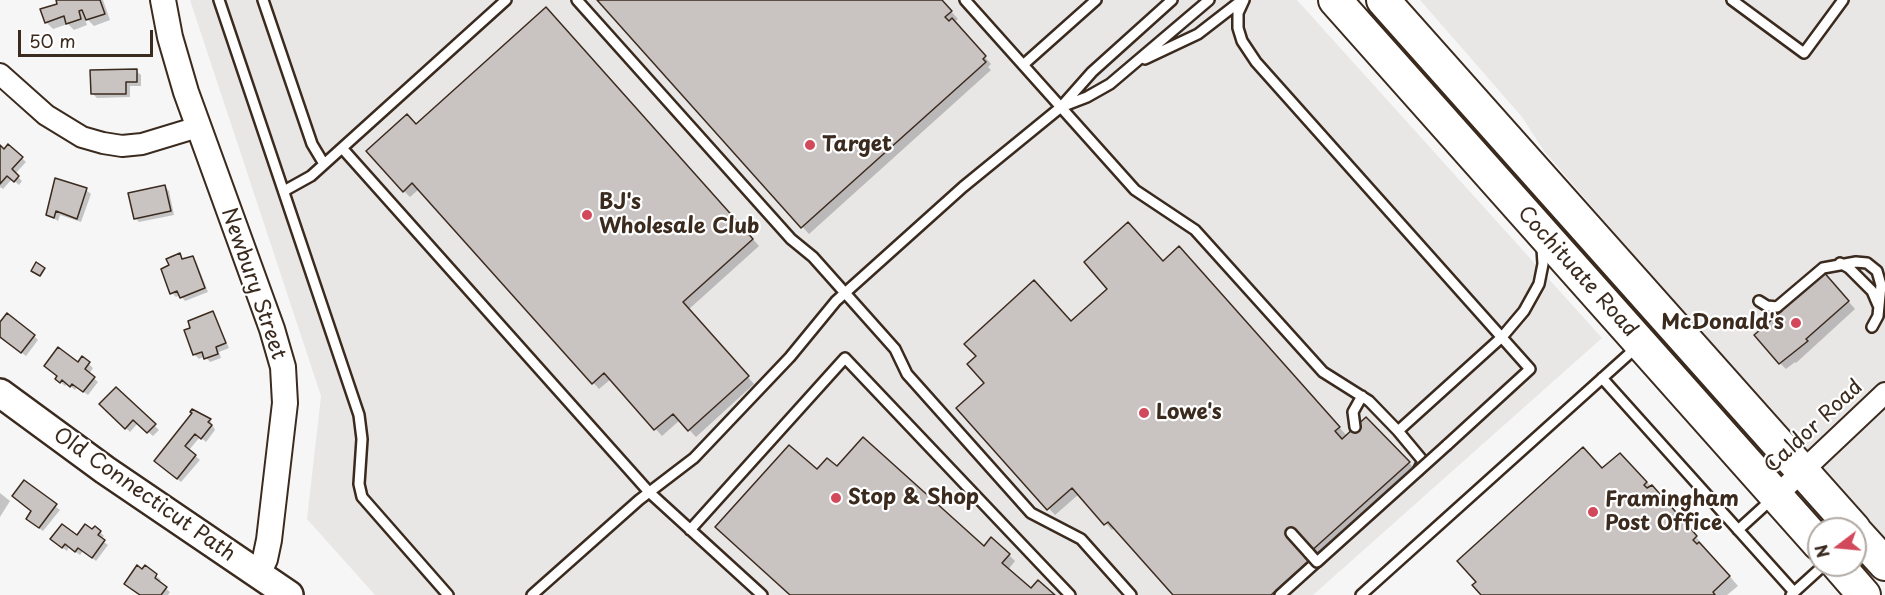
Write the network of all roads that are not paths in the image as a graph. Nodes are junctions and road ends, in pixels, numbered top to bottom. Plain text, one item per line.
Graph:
1 (163, 0) edge
2 (219, 0) edge
3 (264, 0) edge
4 (506, 0) edge
5 (577, 0) edge
6 (965, 0) edge
7 (1096, 0) edge
8 (1173, 0) edge
9 (1209, 0) edge
10 (1243, 0) edge
11 (1335, 0) edge
12 (1383, 0) edge
13 (1732, 0) edge
14 (1843, 0) edge
15 (1137, 63) junction
16 (1023, 65) junction
17 (0, 74) edge
18 (1060, 107) junction
19 (198, 128) junction
20 (342, 148) junction
21 (324, 164) junction
22 (284, 191) junction
23 (1538, 228) junction
24 (1840, 263) junction
25 (845, 293) junction
26 (1759, 301) dead end
27 (1878, 310) junction
28 (1872, 327) dead end
29 (1502, 337) junction
30 (1640, 344) junction
31 (1602, 378) junction
32 (0, 393) edge
33 (1885, 393) edge
34 (1362, 396) junction
35 (1355, 426) dead end
36 (1398, 431) junction
37 (1407, 440) junction
38 (1398, 448) dead end
39 (1802, 471) junction
40 (649, 492) junction
41 (1776, 496) junction
42 (1843, 517) edge
43 (690, 530) junction
44 (1738, 530) junction
45 (1807, 531) edge
46 (1291, 533) dead end
47 (1867, 544) edge
48 (1885, 564) edge
49 (258, 574) junction
50 (1811, 577) edge
51 (1792, 594) edge
52 (289, 595) edge
53 (448, 595) edge
54 (532, 595) edge
55 (762, 595) edge
56 (1070, 595) edge
57 (1131, 595) edge
58 (1281, 595) edge
59 (1361, 595) edge

1 - 19 street, Newbury Street
2 - 22 lane
3 - 21 lane
4 - 20 lane
5 - 25 lane
6 - 16 lane
7 - 16 lane
8 - 18 lane
9 - 15 lane
10 - 15 lane
10 - 29 lane
11 - 23 main road, Cochituate Road
12 - 39 main road, Cochituate Road
13 - 14 lane
15 - 18 lane
16 - 18 lane
17 - 19 street
18 - 25 lane
18 - 34 lane
19 - 49 street, Newbury Street
20 - 21 lane
20 - 40 lane
21 - 22 lane
22 - 53 lane
23 - 29 lane
23 - 30 main road, Cochituate Road
24 - 26 lane
24 - 27 lane
24 - 27 lane
25 - 40 lane
25 - 57 lane
27 - 28 lane
29 - 36 lane
29 - 46 lane, bridge
30 - 31 lane
30 - 41 main road, Cochituate Road
31 - 44 lane
31 - 59 lane
32 - 49 main road, Old Connecticut Path
33 - 39 street, Caldor Road
34 - 35 lane
34 - 36 lane
36 - 37 lane
37 - 38 lane
37 - 58 lane
39 - 41 street, Caldor Road
39 - 42 main road, Cochituate Road
40 - 43 lane
40 - 54 lane
41 - 44 lane
41 - 45 main road, Cochituate Road
43 - 55 lane
43 - 56 lane
44 - 51 lane
47 - 48 main road, Cochituate Road
49 - 52 main road, Old Connecticut Path
50 - 51 lane

